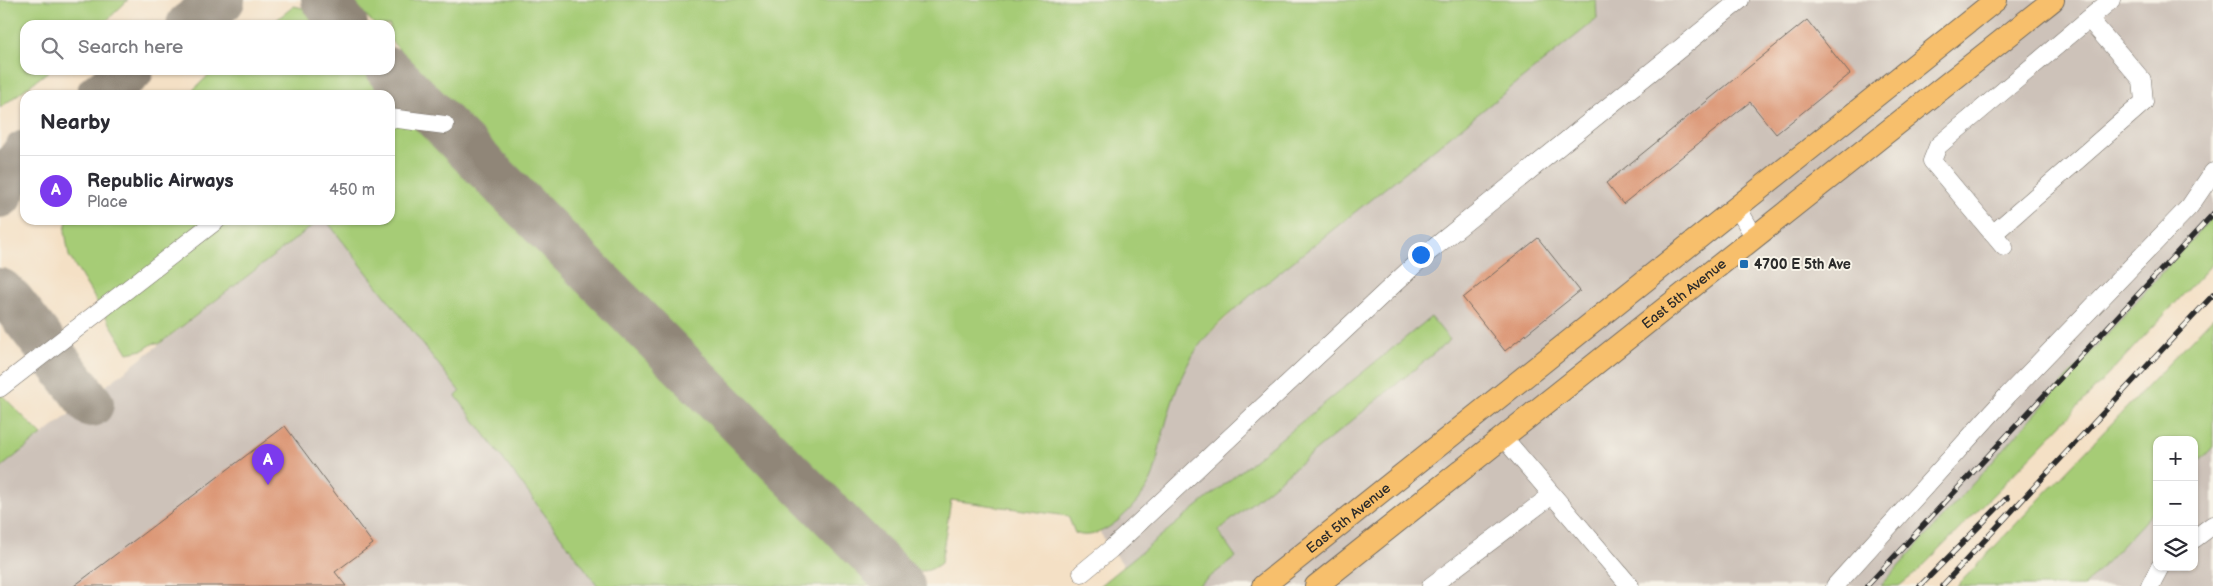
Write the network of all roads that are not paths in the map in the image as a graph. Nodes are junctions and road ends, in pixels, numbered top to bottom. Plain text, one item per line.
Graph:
1 (1740, 0) edge
2 (1996, 0) edge
3 (2053, 0) edge
4 (2111, 0) edge
5 (2089, 19) junction
6 (395, 119) edge
7 (445, 125) dead end
8 (2213, 172) edge
9 (1737, 207) junction
10 (211, 225) edge
11 (1755, 238) junction
12 (0, 388) edge
13 (1503, 438) junction
14 (1552, 495) junction
15 (2213, 525) edge
16 (2198, 536) edge
17 (2158, 571) edge
18 (1082, 574) dead end
19 (1263, 586) edge
20 (1316, 586) edge
21 (1431, 586) edge
22 (1630, 586) edge
23 (1834, 586) edge
24 (2150, 586) edge

1 - 18 lane
2 - 9 main road, East 5th Avenue
3 - 11 main road, East 5th Avenue
4 - 5 lane
5 - 5 lane
6 - 7 lane
8 - 23 lane
9 - 11 lane
9 - 19 main road, East 5th Avenue
10 - 12 lane
11 - 13 main road, East 5th Avenue
13 - 14 lane
13 - 20 main road, East 5th Avenue
14 - 21 lane
14 - 22 lane
15 - 16 lane
17 - 24 lane

